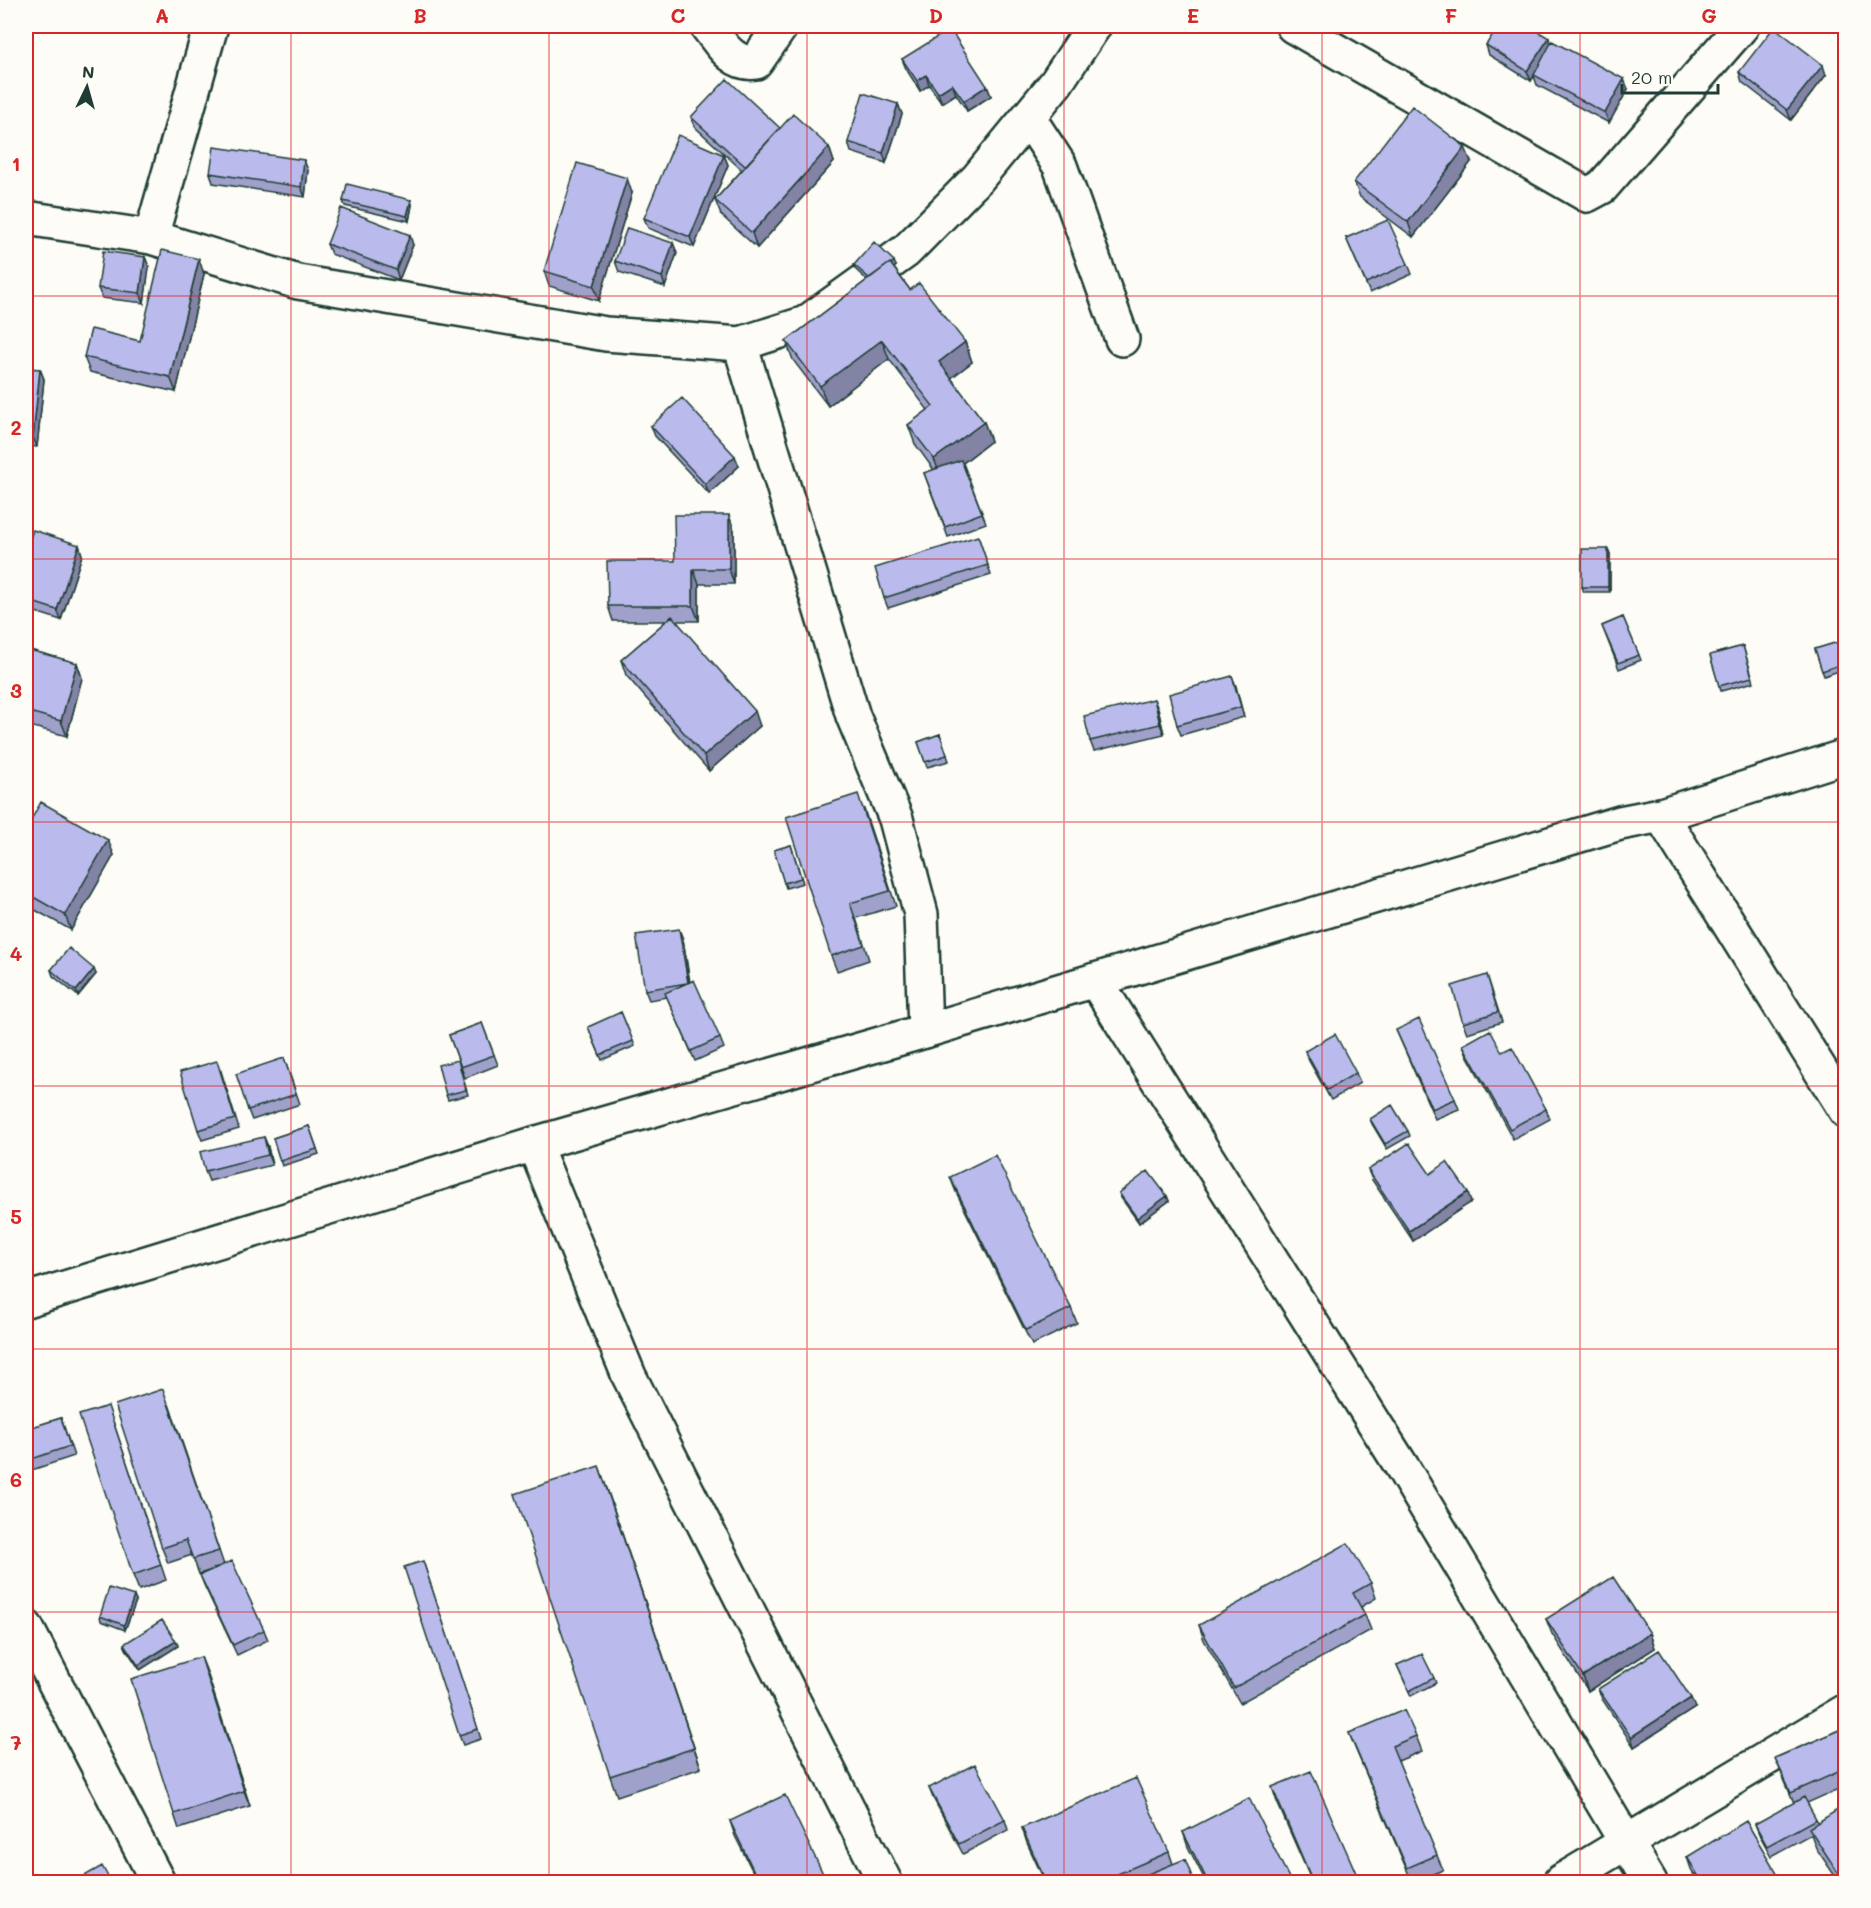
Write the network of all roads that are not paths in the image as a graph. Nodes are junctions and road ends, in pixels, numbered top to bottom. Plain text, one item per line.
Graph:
1 (211, 26) edge
2 (707, 26) edge
3 (781, 26) edge
4 (1094, 26) edge
5 (1293, 26) edge
6 (1742, 26) edge
7 (1028, 117) junction
8 (26, 219) edge
9 (151, 237) junction
10 (1122, 339) dead end
11 (740, 344) junction
12 (1845, 756) edge
13 (1661, 815) junction
14 (1095, 980) junction
15 (925, 1032) junction
16 (1845, 1111) edge
17 (534, 1144) junction
18 (26, 1300) edge
19 (26, 1627) edge
20 (1845, 1711) edge
21 (1627, 1844) junction
22 (158, 1882) edge
23 (885, 1882) edge
24 (1560, 1882) edge
25 (1650, 1882) edge

1 - 9 street
2 - 3 street
4 - 7 street
5 - 6 street
7 - 10 street
7 - 11 street
8 - 9 street
9 - 11 street
11 - 15 street
12 - 13 street
13 - 14 street
13 - 16 street
14 - 15 street
14 - 21 street
15 - 17 street
17 - 18 street
17 - 23 street
19 - 22 street
20 - 21 street
21 - 24 street
21 - 25 street

